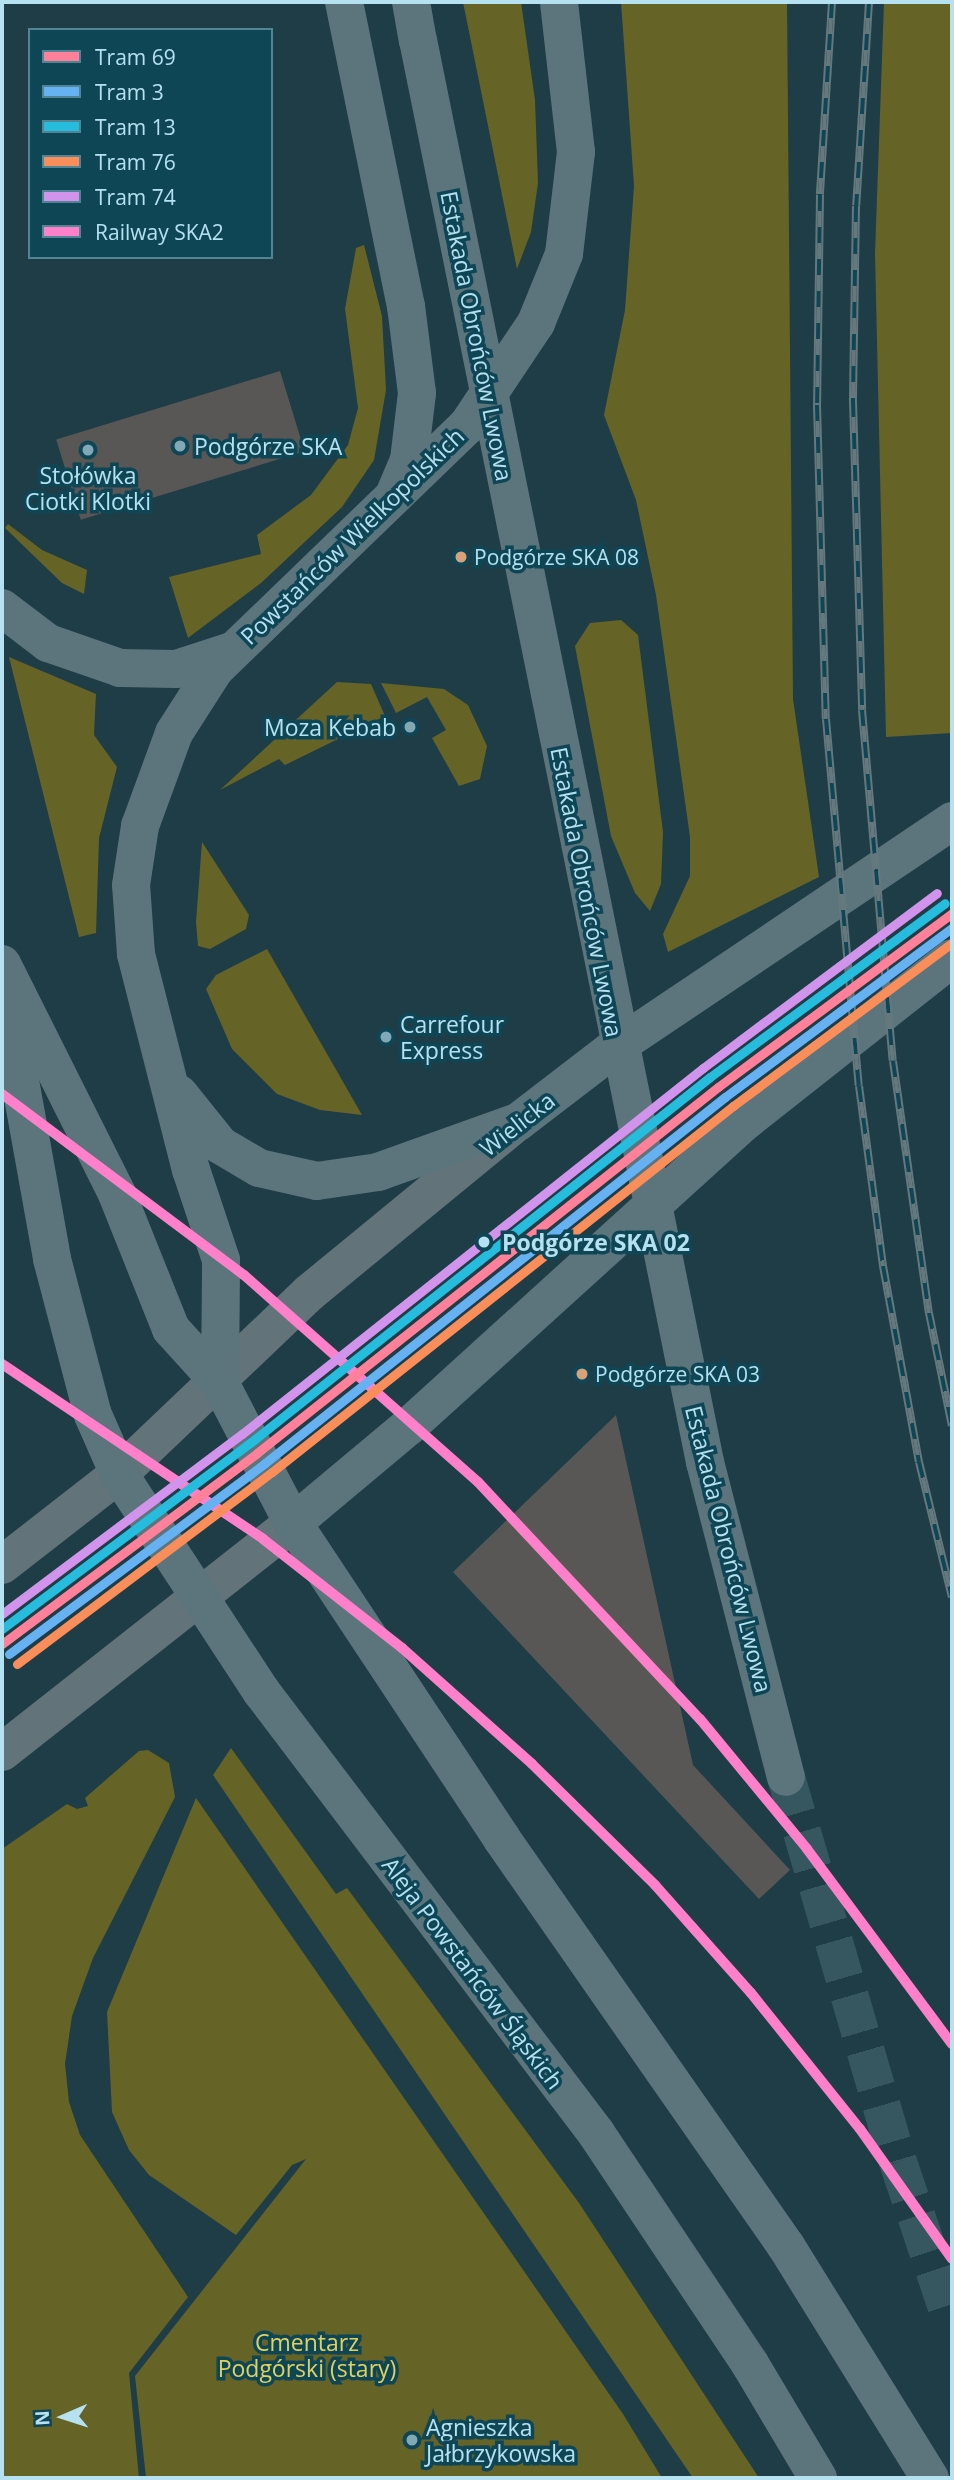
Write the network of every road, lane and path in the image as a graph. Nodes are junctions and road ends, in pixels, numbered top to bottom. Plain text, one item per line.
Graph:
1 (344, 2) edge
2 (411, 2) edge
3 (559, 2) edge
4 (390, 505) junction
5 (2, 608) edge
6 (233, 650) junction
7 (952, 821) edge
8 (952, 958) edge
9 (2, 964) edge
10 (2, 977) edge
11 (165, 1067) junction
12 (518, 1122) junction
13 (220, 1384) junction
14 (119, 1474) junction
15 (293, 1523) junction
16 (2, 1564) edge
17 (201, 1599) junction
18 (2, 1752) edge
19 (786, 1777) tunnel mouth
20 (818, 2478) edge
21 (930, 2478) edge

1 - 4 main road
2 - 19 main road, Estakada Obrońców Lwowa, bridge
3 - 4 main road, Powstańców Wielkopolskich
4 - 6 main road, Powstańców Wielkopolskich
5 - 6 main road
6 - 11 main road, Powstańców Wielkopolskich
7 - 12 main road, Wielicka
8 - 15 main road
9 - 13 main road, Powstańców Wielkopolskich
10 - 14 main road
11 - 12 main road, Powstańców Wielkopolskich
11 - 13 main road, Powstańców Wielkopolskich
12 - 13 street, Wielicka
13 - 14 street, Wielicka
13 - 15 main road, Powstańców Wielkopolskich
14 - 16 street, Wielicka
14 - 17 main road, Aleja Powstańców Śląskich
15 - 17 street
15 - 21 main road
17 - 18 street
17 - 20 main road, Aleja Powstańców Śląskich

